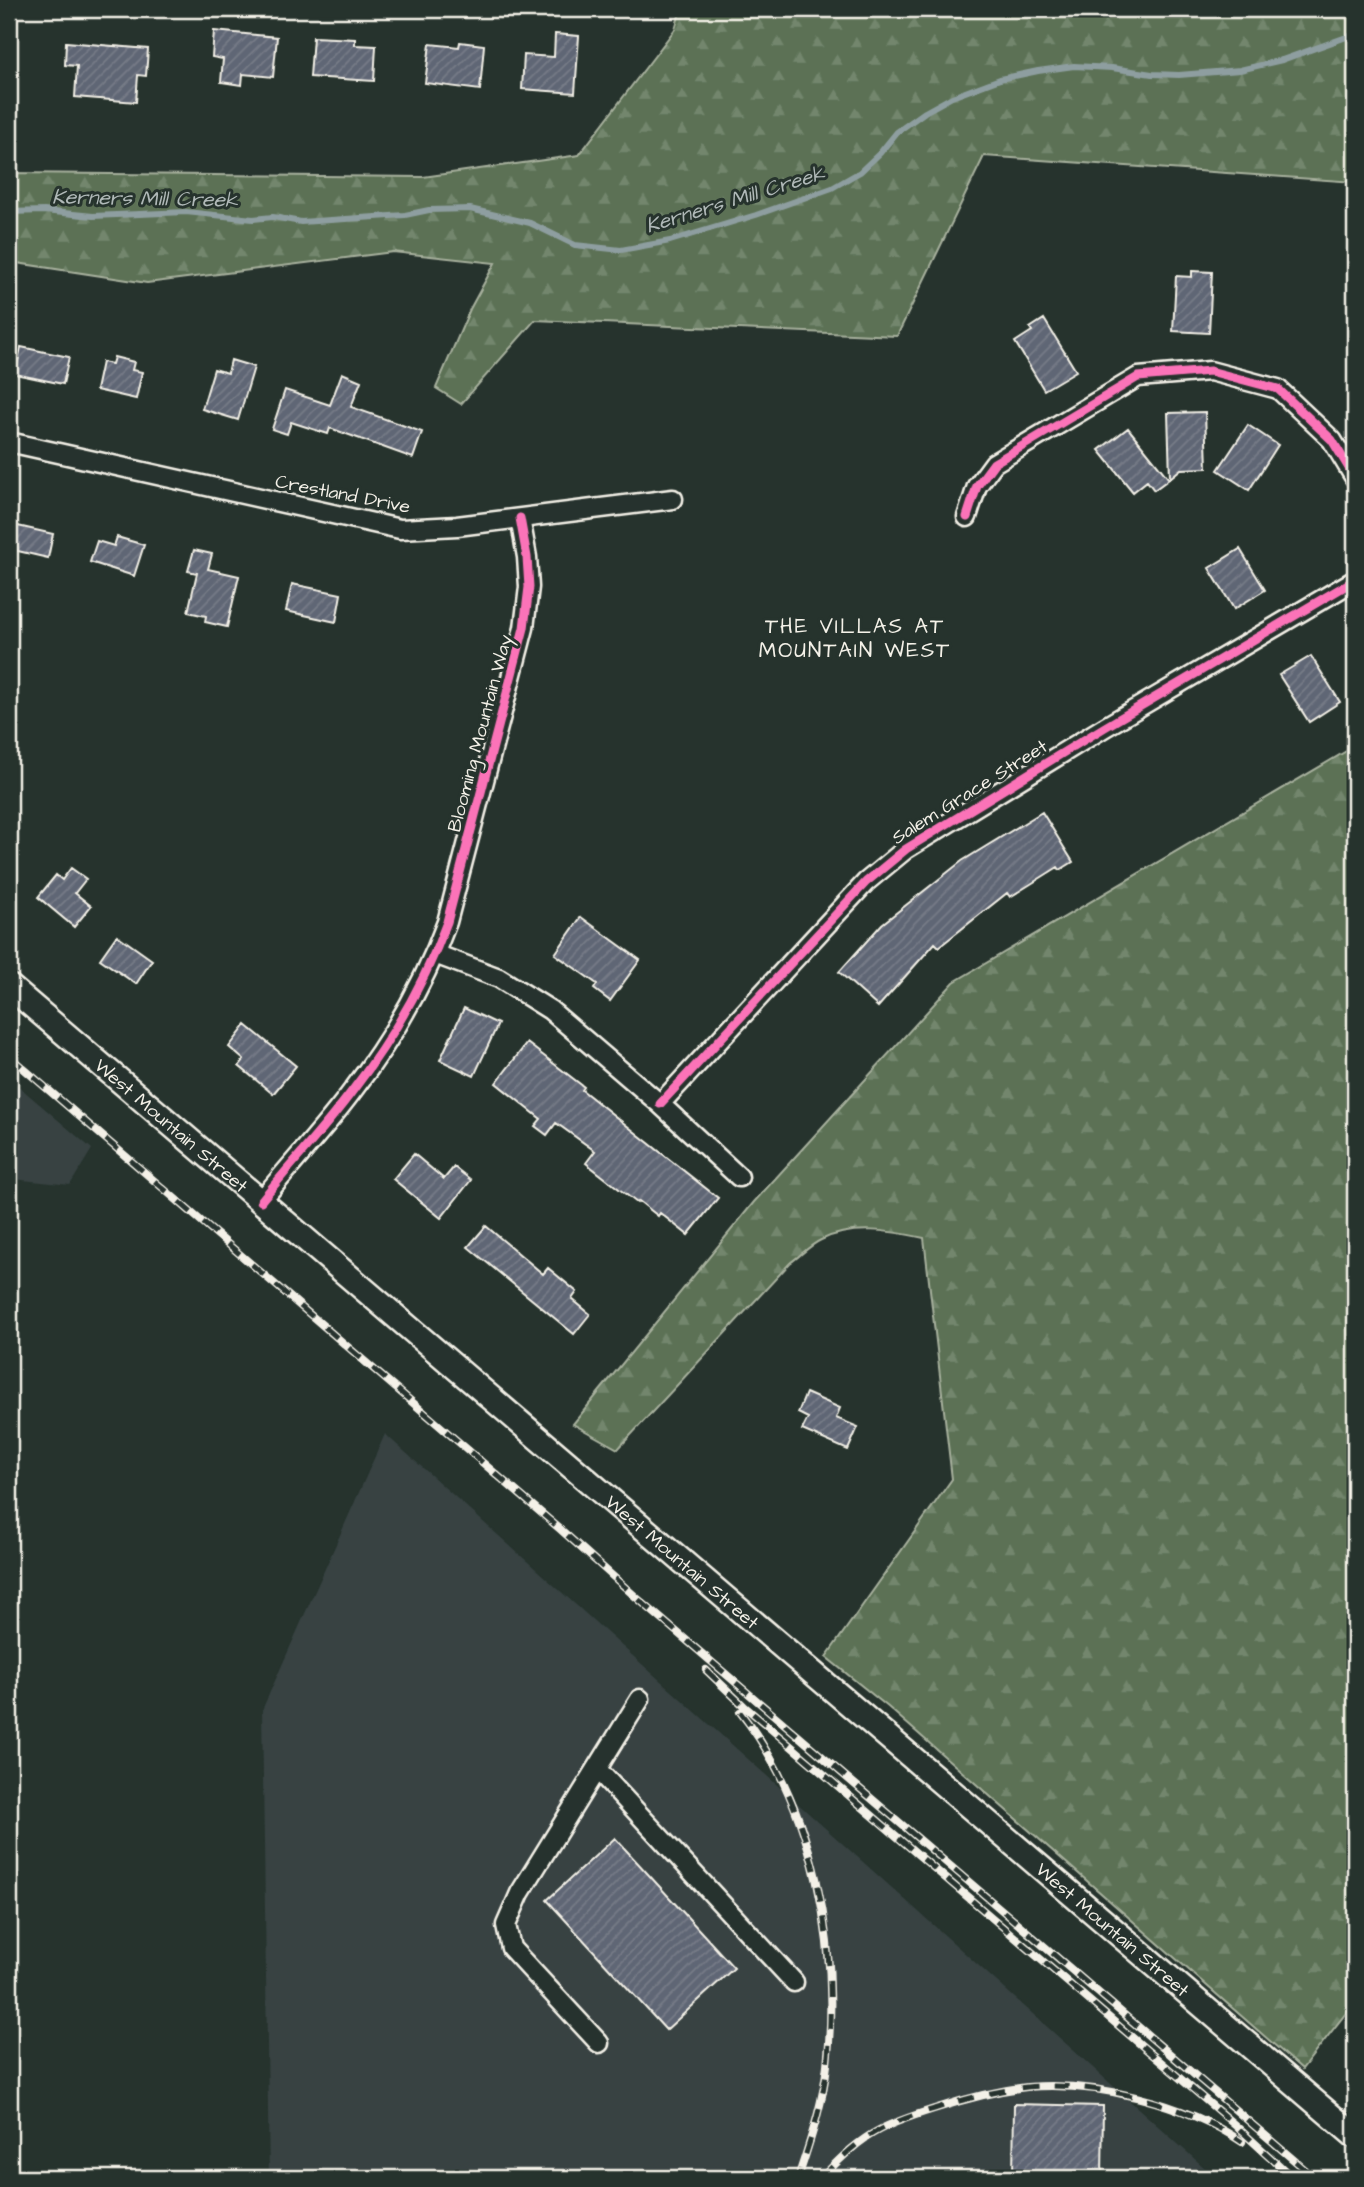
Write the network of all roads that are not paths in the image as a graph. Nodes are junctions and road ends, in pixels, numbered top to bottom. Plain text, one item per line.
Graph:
1 (9, 442) edge
2 (1355, 478) edge
3 (673, 499) dead end
4 (967, 517) dead end
5 (520, 518) junction
6 (1355, 580) edge
7 (435, 954) junction
8 (9, 986) edge
9 (660, 1104) junction
10 (739, 1177) dead end
11 (261, 1201) junction
12 (640, 1699) dead end
13 (597, 1769) junction
14 (794, 1982) dead end
15 (599, 2043) dead end
16 (1355, 2136) edge

1 - 5 street, Crestland Drive
2 - 4 street
3 - 5 street, Crestland Drive
5 - 7 street, Blooming Mountain Way
6 - 9 street, Salem Grace Street
7 - 9 street
7 - 11 street, Blooming Mountain Way
8 - 11 main road, West Mountain Street
9 - 10 street
11 - 16 main road, West Mountain Street
12 - 13 street
13 - 14 street
13 - 15 street

